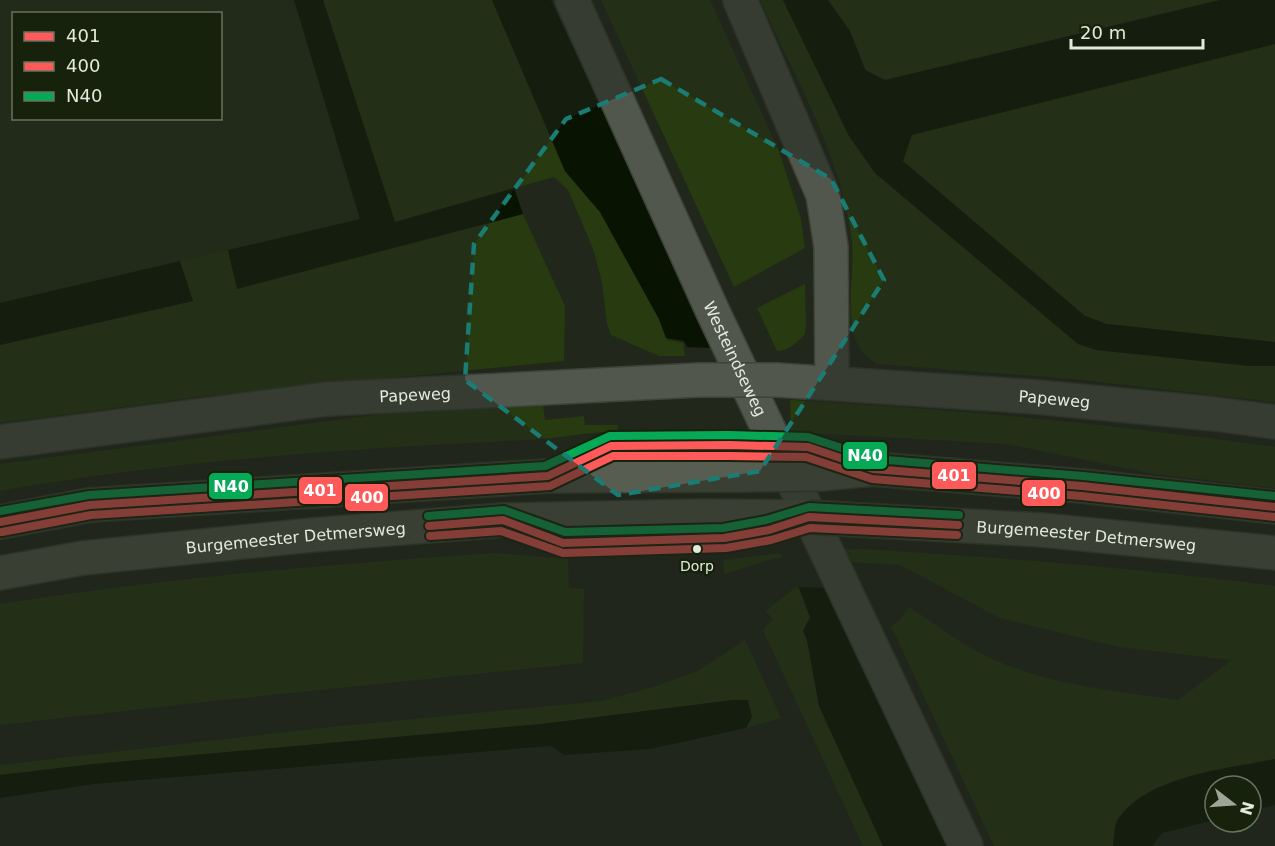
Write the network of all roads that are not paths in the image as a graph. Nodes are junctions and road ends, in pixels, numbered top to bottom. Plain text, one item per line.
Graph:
1 (572, 0) edge
2 (740, 0) edge
3 (832, 383) junction
4 (1275, 422) edge
5 (0, 442) edge
6 (1275, 507) edge
7 (0, 522) edge
8 (1275, 553) edge
9 (0, 573) edge
10 (966, 846) edge

1 - 10 street, Westeindseweg
2 - 3 street
3 - 4 street, Papeweg
3 - 5 street, Papeweg, bridge
6 - 7 main road, bridge
8 - 9 main road, Burgemeester Detmersweg, bridge

